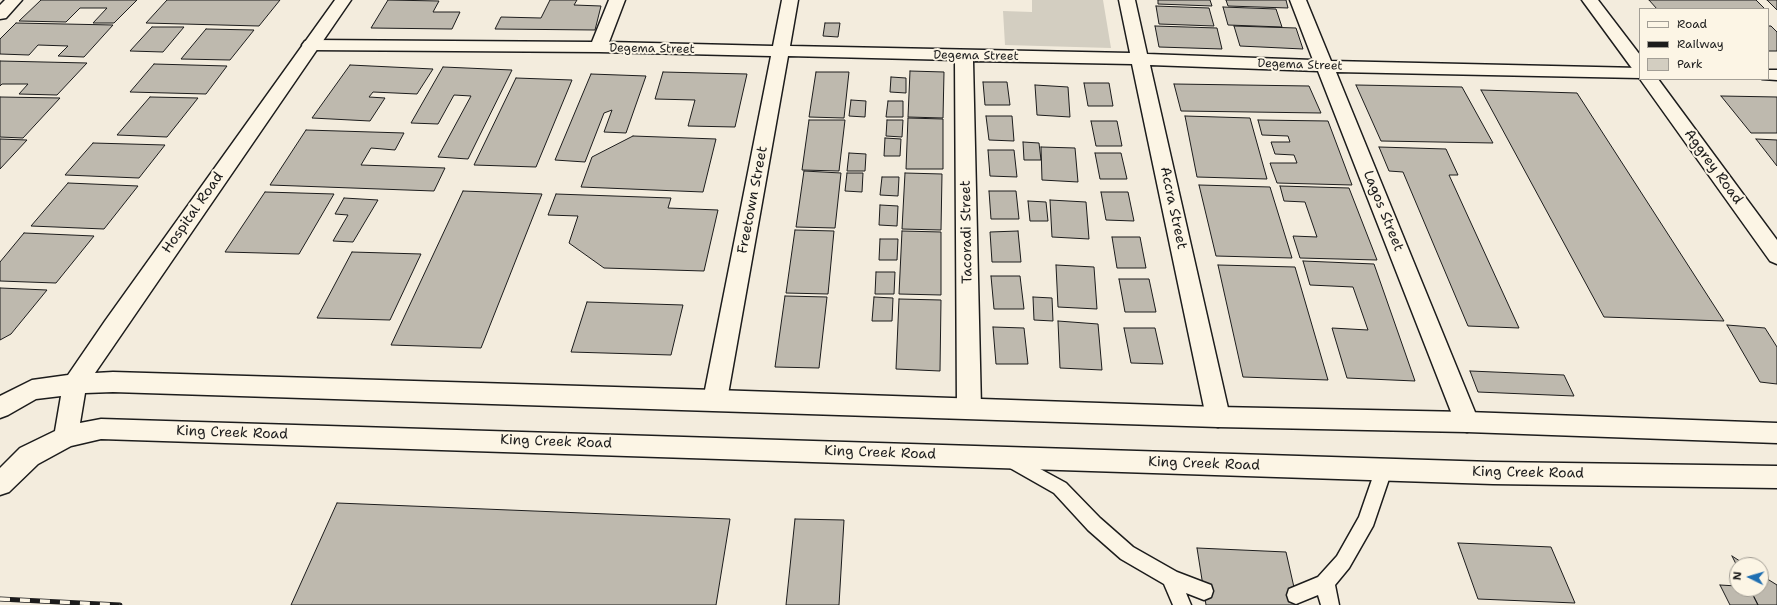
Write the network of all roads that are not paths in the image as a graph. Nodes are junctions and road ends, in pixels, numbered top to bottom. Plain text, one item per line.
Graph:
1 (14, 0) edge
2 (342, 0) edge
3 (617, 0) edge
4 (790, 0) edge
5 (1127, 0) edge
6 (1298, 0) edge
7 (1590, 0) edge
8 (0, 14) edge
9 (311, 45) junction
10 (599, 47) junction
11 (781, 52) junction
12 (964, 56) junction
13 (1141, 59) junction
14 (1326, 66) junction
15 (1639, 66) edge
16 (1639, 73) edge
17 (1650, 80) edge
18 (1777, 256) edge
19 (75, 384) junction
20 (715, 400) junction
21 (0, 408) edge
22 (969, 408) junction
23 (1218, 417) junction
24 (1467, 422) junction
25 (1777, 433) edge
26 (66, 437) junction
27 (1006, 457) junction
28 (1383, 470) junction
29 (1777, 477) edge
30 (0, 484) edge
31 (1171, 578) junction
32 (1325, 583) junction
33 (1204, 591) dead end
34 (1296, 595) dead end
35 (1182, 605) edge
36 (1330, 605) edge

1 - 8 street
2 - 9 street, Hospital Road
3 - 10 street
4 - 11 street, Freetown Street
5 - 13 street, Accra Street
6 - 14 street, Lagos Street
7 - 15 street
9 - 10 street, Degema Street
9 - 19 street, Hospital Road
10 - 11 street, Degema Street
11 - 12 street, Degema Street
11 - 20 street, Freetown Street
12 - 13 street, Degema Street
12 - 22 street, Tacoradi Street
13 - 14 street, Degema Street
13 - 23 street, Accra Street
14 - 16 street, Degema Street
14 - 24 street, Lagos Street
17 - 18 street, Aggrey Road
19 - 20 street
19 - 21 street
19 - 26 street, Hospital Road
20 - 22 street
22 - 23 street
23 - 24 street
24 - 25 street
26 - 27 street, King Creek Road
26 - 30 street, King Creek Road
27 - 28 street, King Creek Road
27 - 31 lane
28 - 29 street, King Creek Road
28 - 32 lane
31 - 33 lane
31 - 35 lane
32 - 34 lane
32 - 36 lane

